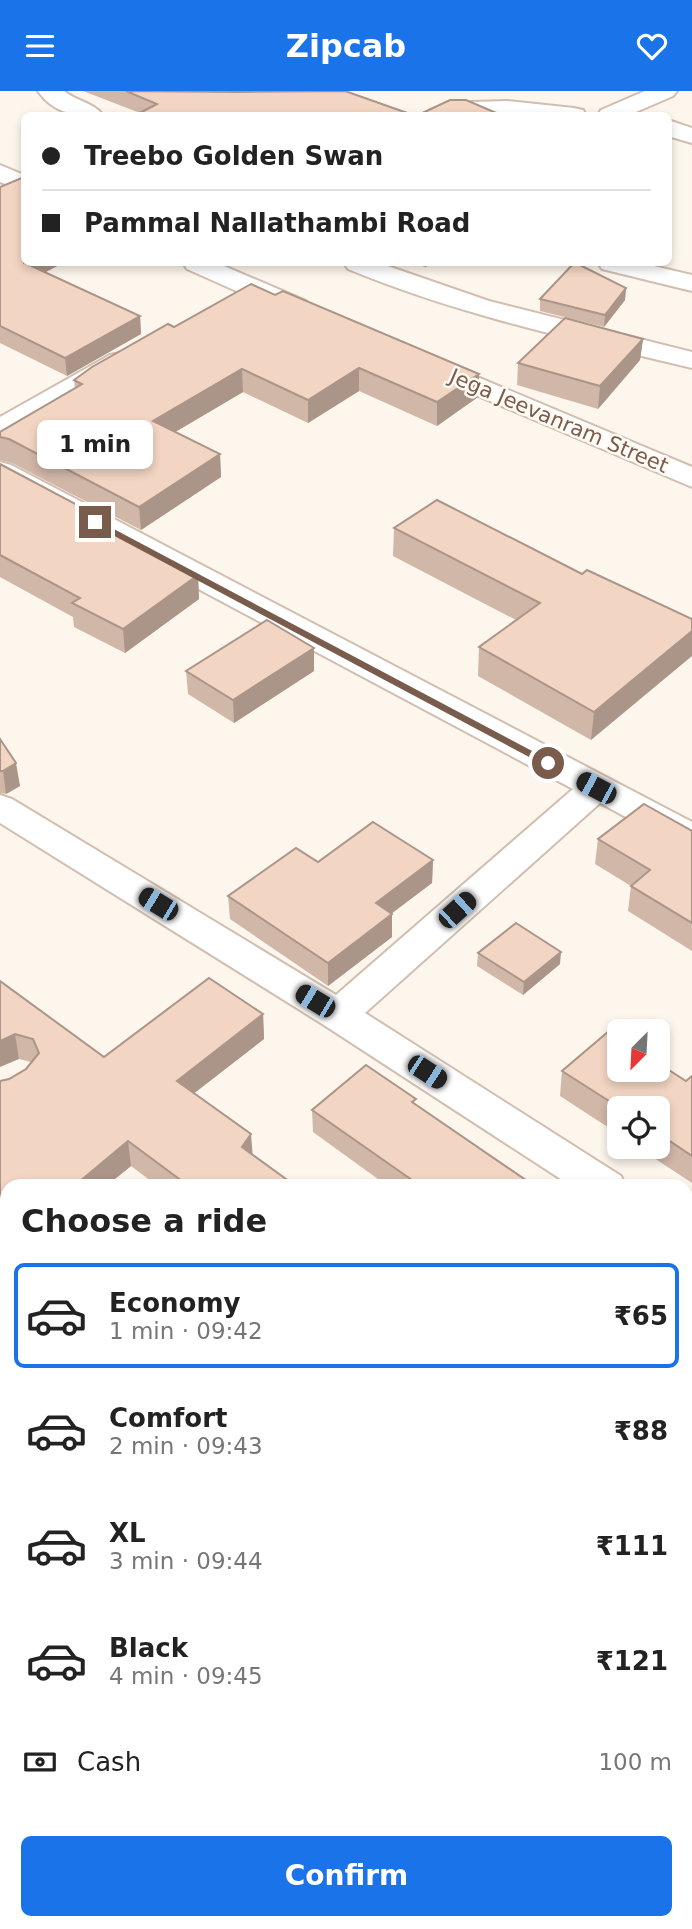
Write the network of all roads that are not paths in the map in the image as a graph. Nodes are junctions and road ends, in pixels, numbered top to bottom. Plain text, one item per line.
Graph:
1 (50, 91) edge
2 (665, 91) edge
3 (84, 112) edge
4 (450, 112) edge
5 (558, 112) edge
6 (626, 112) edge
7 (672, 128) edge
8 (692, 136) edge
9 (0, 173) edge
10 (21, 183) edge
11 (21, 185) edge
12 (0, 195) edge
13 (200, 266) edge
14 (364, 266) edge
15 (623, 266) edge
16 (692, 283) edge
17 (326, 320) edge
18 (143, 348) edge
19 (401, 353) edge
20 (692, 359) edge
21 (0, 429) edge
22 (0, 471) edge
23 (692, 478) edge
24 (596, 788) junction
25 (0, 807) edge
26 (692, 837) edge
27 (338, 1015) junction
28 (594, 1179) edge

1 - 3 street
2 - 6 street
4 - 5 street
7 - 8 street
9 - 10 street
11 - 12 street
13 - 17 street
14 - 20 street
15 - 16 street
18 - 21 street
19 - 23 street, Jega Jeevanram Street
22 - 24 street
24 - 26 street
24 - 27 street
25 - 27 street
27 - 28 street

